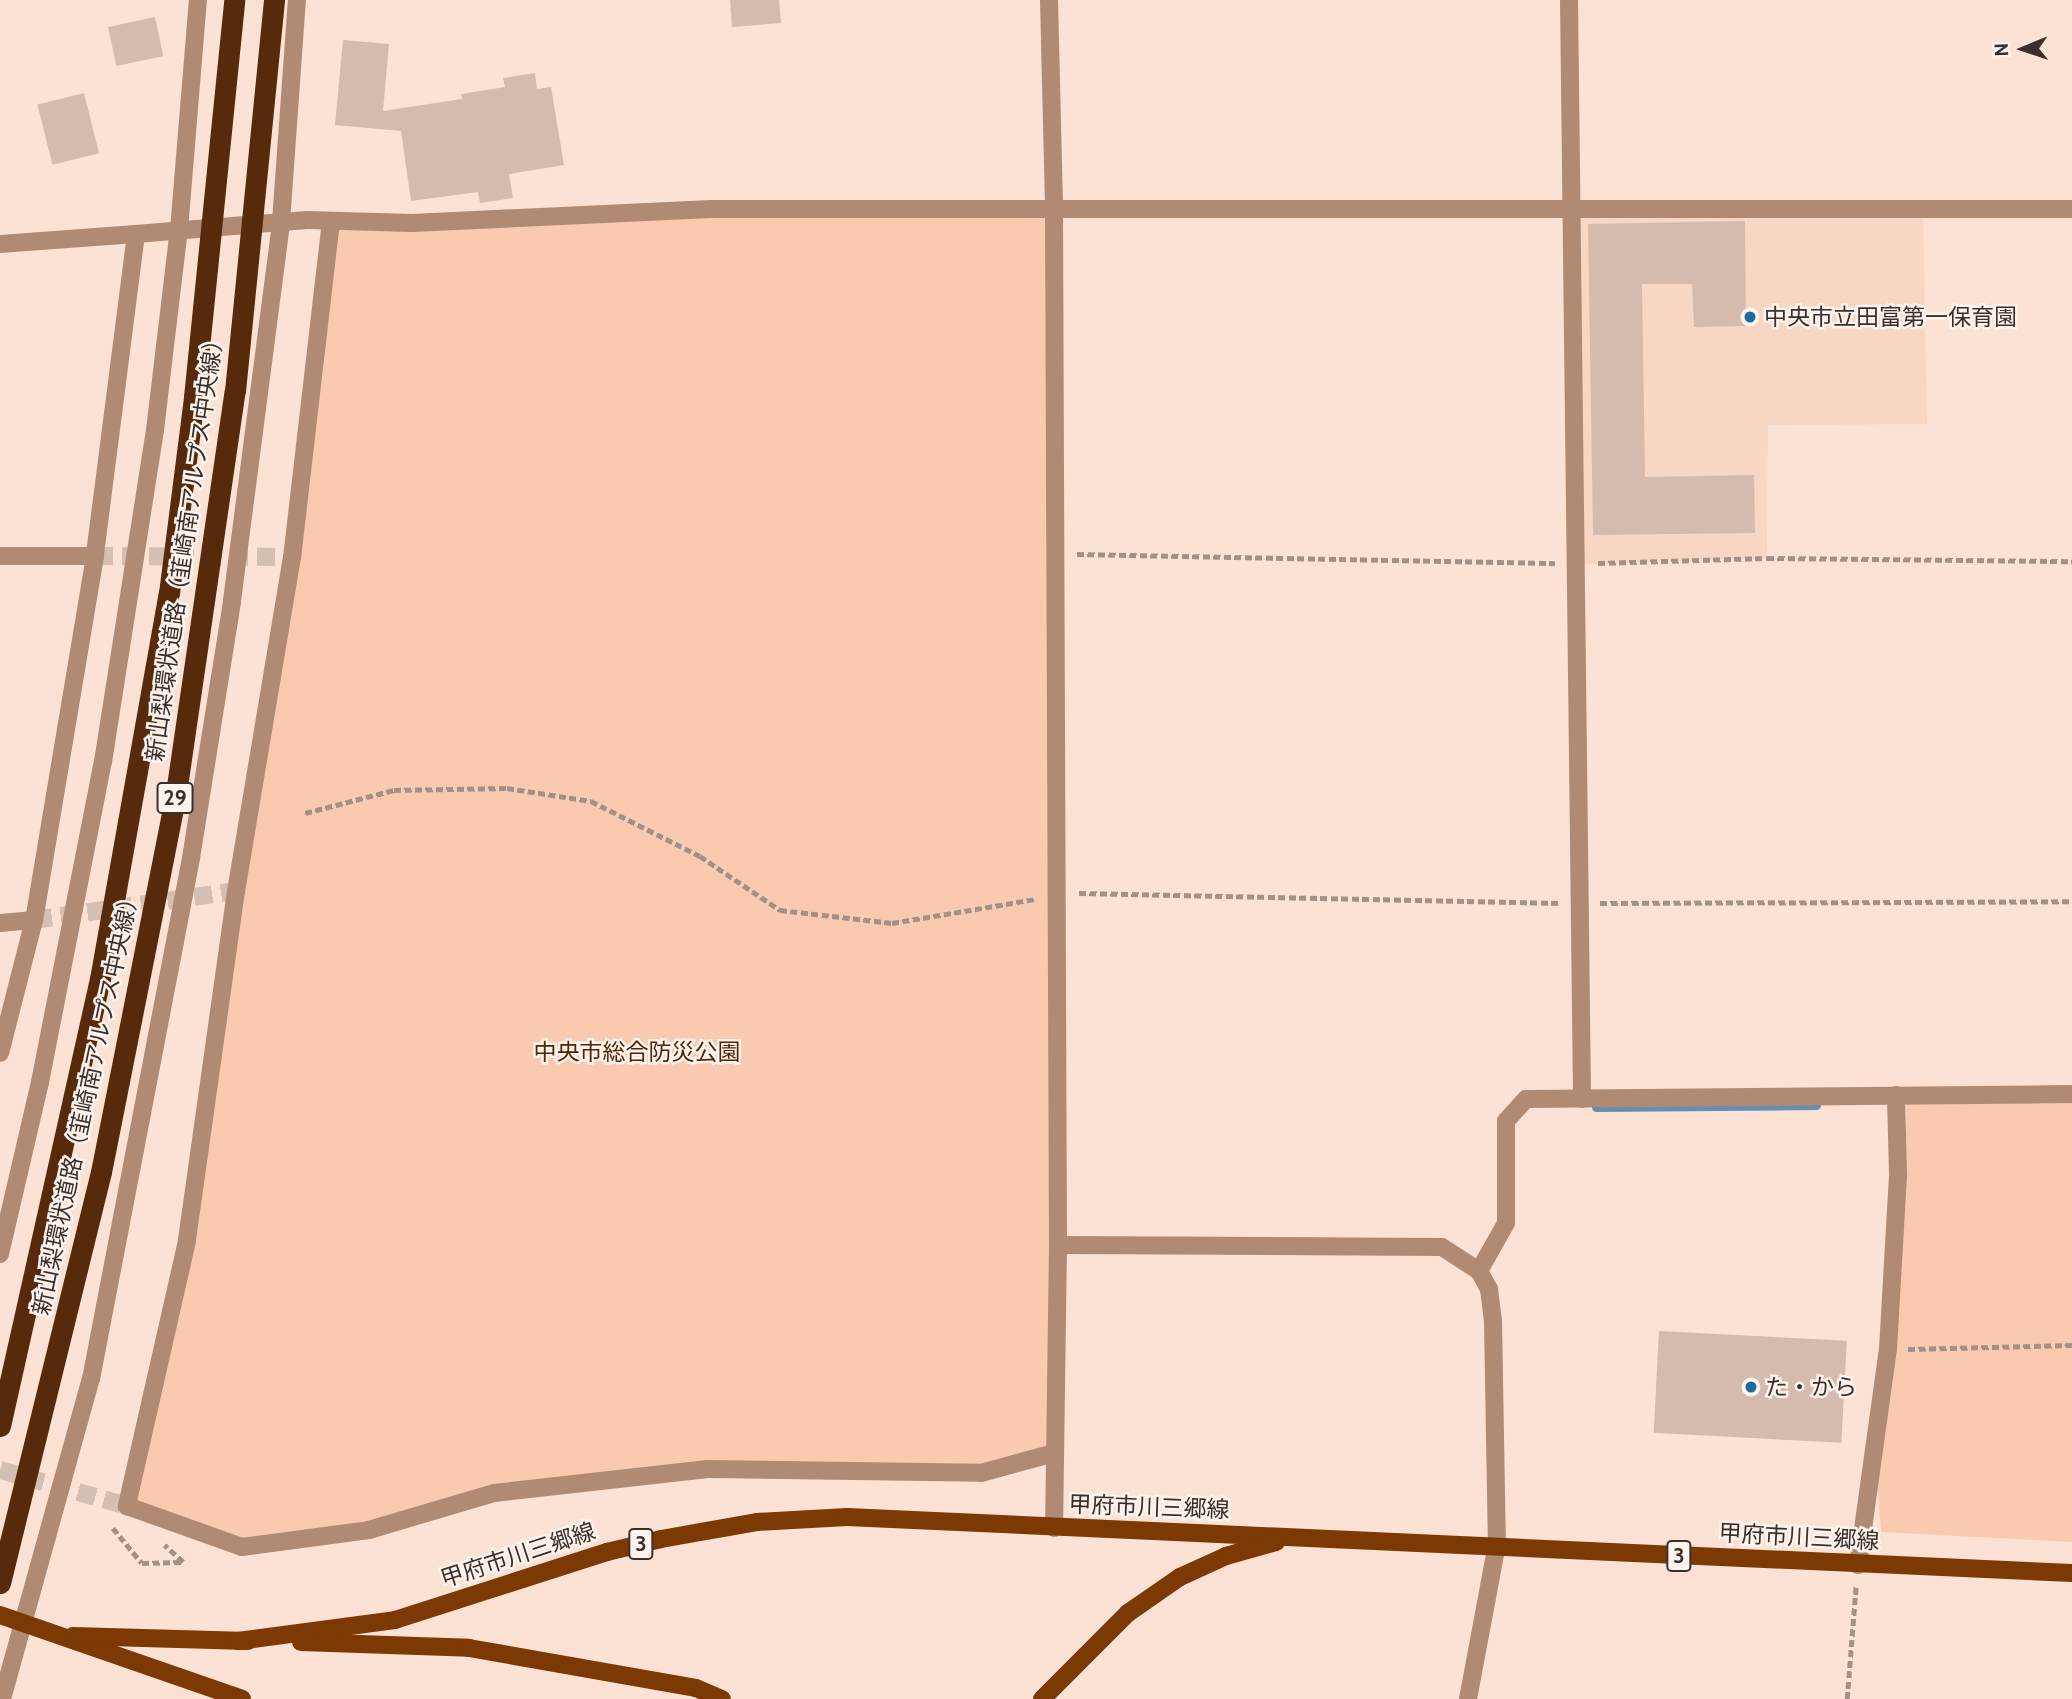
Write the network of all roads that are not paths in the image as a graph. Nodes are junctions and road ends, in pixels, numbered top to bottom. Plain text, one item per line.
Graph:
1 (198, 0) edge
2 (234, 0) edge
3 (274, 0) edge
4 (296, 0) edge
5 (1049, 0) edge
6 (1569, 0) edge
7 (1054, 206) junction
8 (2072, 209) edge
9 (1575, 210) junction
10 (331, 221) junction
11 (281, 222) junction
12 (179, 230) junction
13 (136, 234) junction
14 (0, 244) edge
15 (0, 556) edge
16 (95, 556) junction
17 (34, 919) junction
18 (0, 923) edge
19 (0, 1053) edge
20 (2072, 1094) edge
21 (1896, 1095) junction
22 (1583, 1099) junction
23 (1058, 1245) junction
24 (0, 1254) edge
25 (1479, 1271) junction
26 (0, 1426) edge
27 (1054, 1454) junction
28 (1054, 1528) junction
29 (1287, 1539) junction
30 (1497, 1544) junction
31 (1858, 1565) junction
32 (2072, 1573) edge
33 (0, 1583) edge
34 (0, 1615) edge
35 (24, 1622) junction
36 (73, 1636) junction
37 (238, 1641) junction
38 (2, 1699) edge
39 (242, 1699) edge
40 (722, 1699) edge
41 (1042, 1699) edge
42 (1468, 1699) edge

1 - 12 street
2 - 26 highway, 新山梨環状道路（韮崎南アルプス中央線） / 29, bridge
3 - 33 highway, 新山梨環状道路（韮崎南アルプス中央線） / 29, bridge
4 - 11 street
5 - 7 street
6 - 9 street
7 - 9 street
7 - 10 street
7 - 23 street
8 - 9 street
9 - 22 street
10 - 11 street
10 - 27 street
11 - 12 street
11 - 35 street
12 - 13 street
12 - 24 street
13 - 14 street
13 - 16 street
15 - 16 street
16 - 17 street
17 - 18 street
17 - 19 street
20 - 21 street
21 - 22 street
21 - 31 street
22 - 25 street
23 - 25 street
23 - 27 street
25 - 30 street
27 - 28 street
28 - 29 main road, 甲府市川三郷線 / 3
28 - 37 main road, 甲府市川三郷線 / 3
29 - 30 main road, 甲府市川三郷線 / 3
29 - 41 main road
30 - 31 main road, 甲府市川三郷線 / 3
30 - 42 street
31 - 32 main road, 甲府市川三郷線 / 3
34 - 35 main road, 甲府市川三郷線 / 3
35 - 36 main road, 甲府市川三郷線 / 3
35 - 38 street
36 - 37 main road, 甲府市川三郷線 / 3
36 - 39 main road, 甲府市川三郷線 / 3
37 - 40 main road, 甲府市川三郷線 / 3

